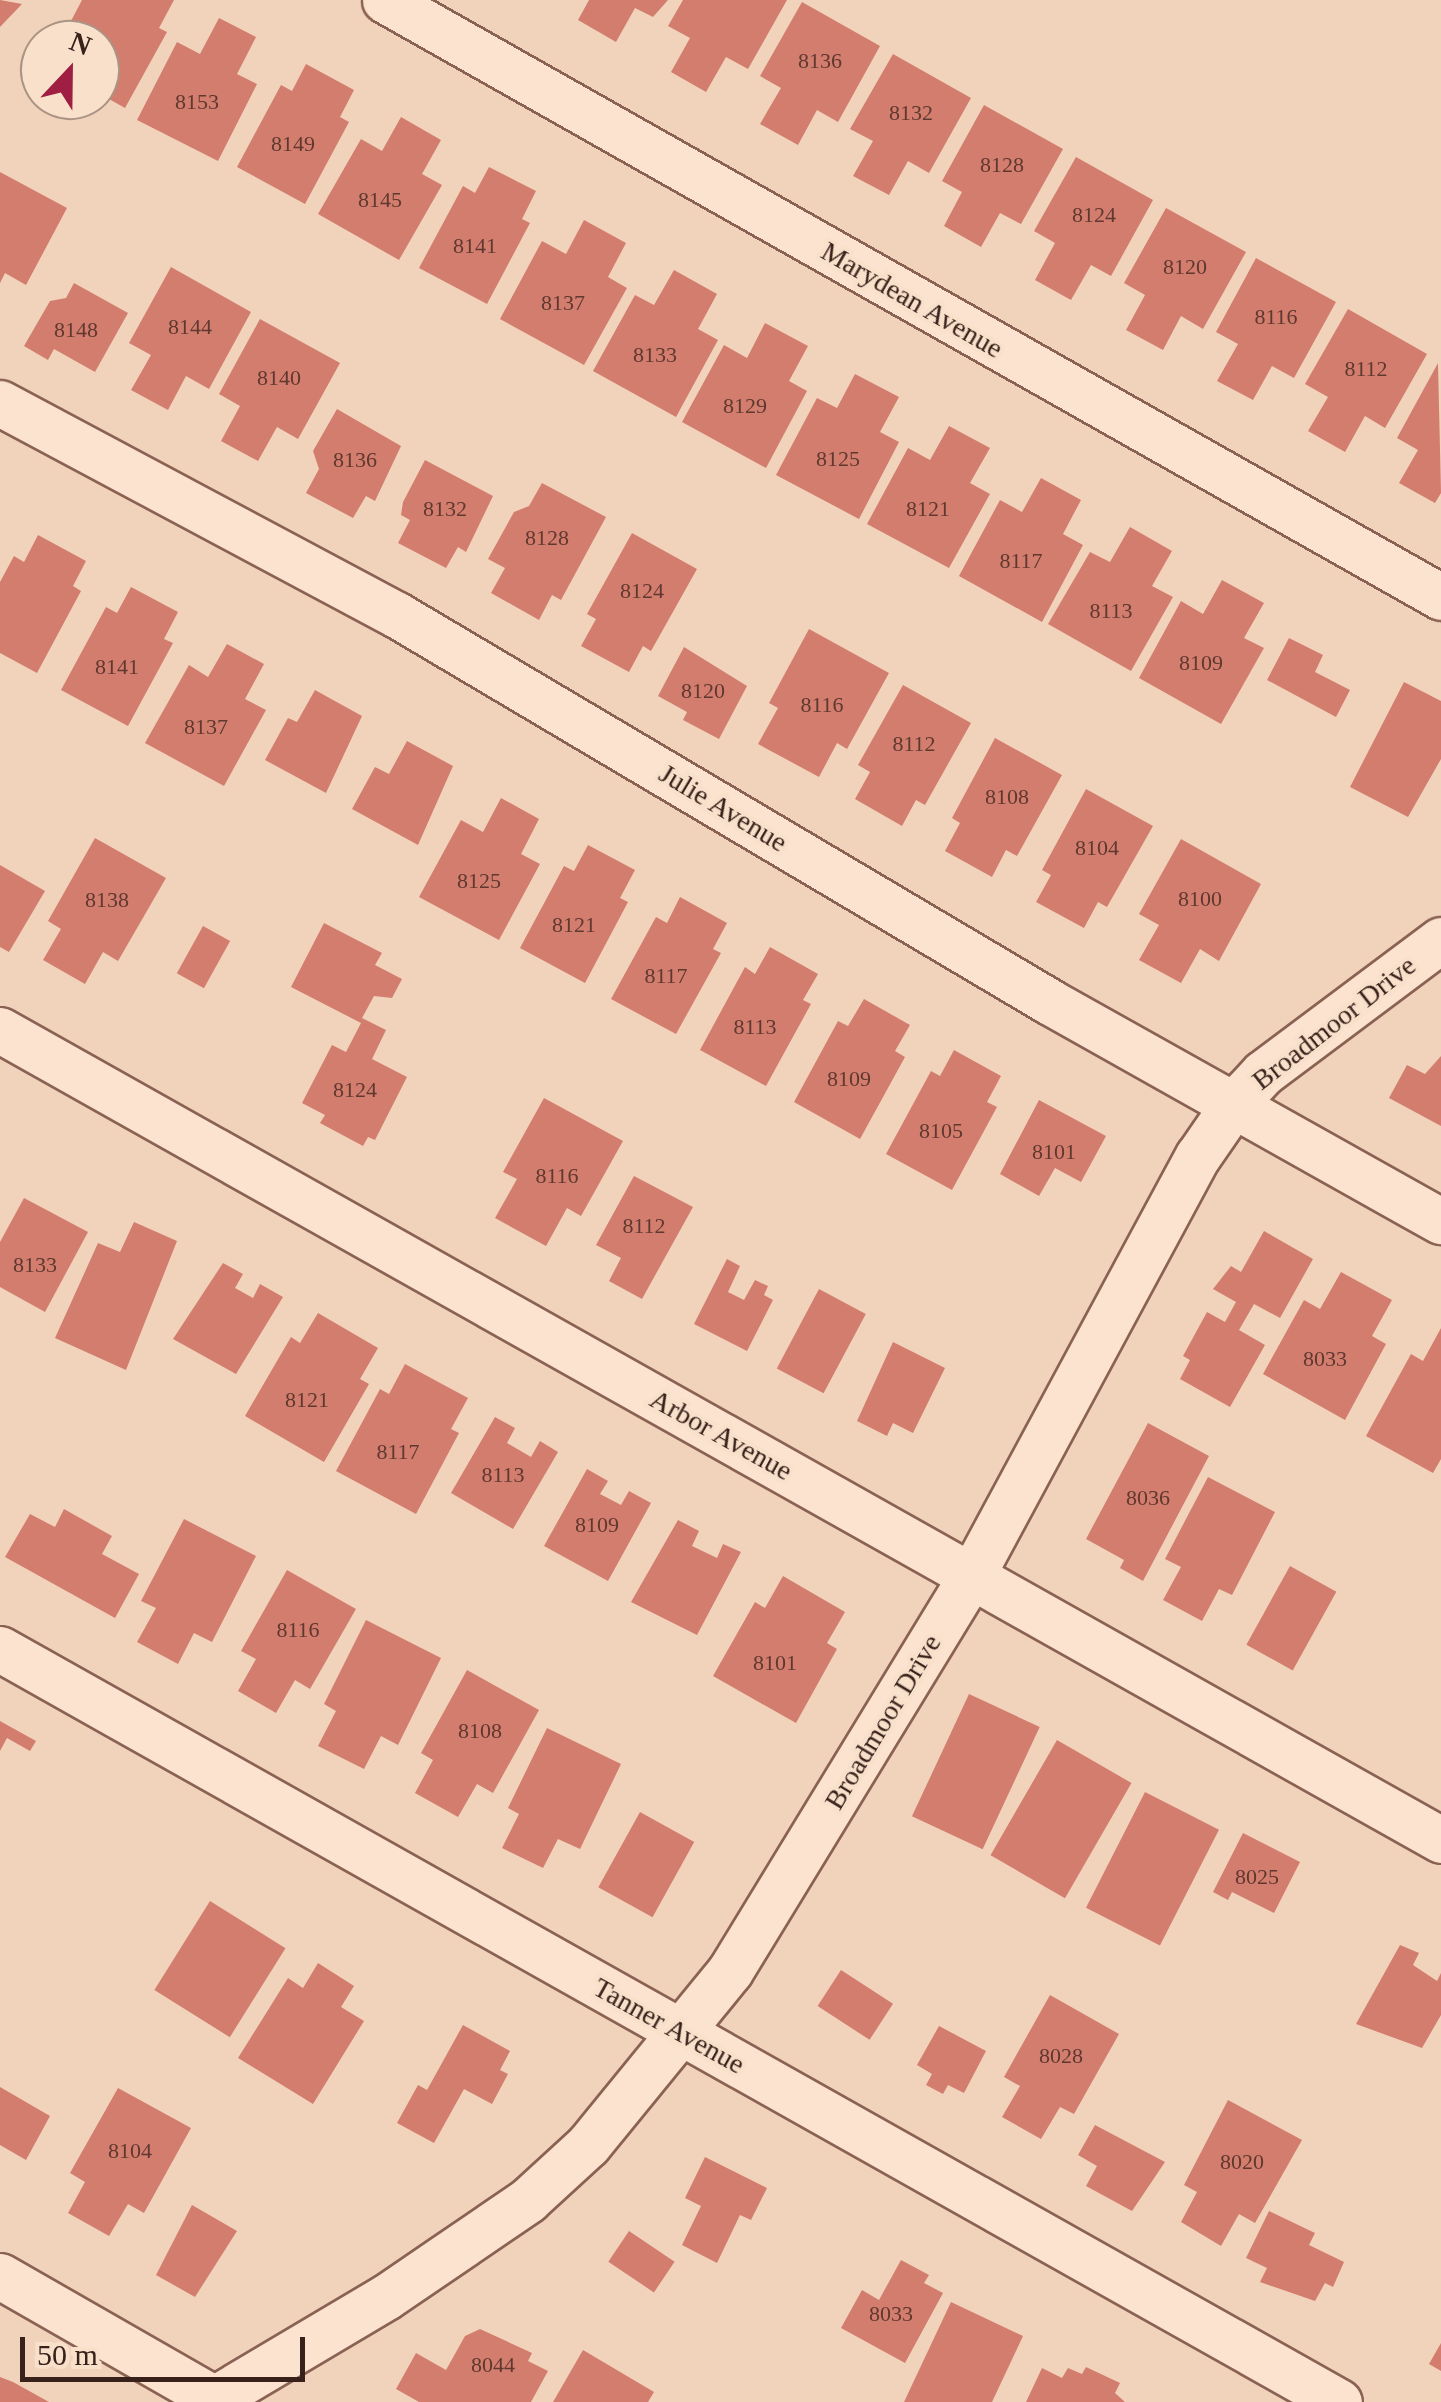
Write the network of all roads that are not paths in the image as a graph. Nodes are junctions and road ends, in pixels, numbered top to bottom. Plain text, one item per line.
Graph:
1 (384, 0) edge
2 (0, 403) edge
3 (1441, 597) edge
4 (1441, 940) edge
5 (0, 1030) edge
6 (1234, 1104) junction
7 (1441, 1221) edge
8 (972, 1575) junction
9 (0, 1650) edge
10 (1441, 1840) edge
11 (682, 2033) junction
12 (0, 2276) edge
13 (214, 2401) edge
14 (1339, 2402) edge

1 - 3 street, Marydean Avenue
2 - 6 street, Julie Avenue
4 - 6 street, Broadmoor Drive
5 - 8 street, Arbor Avenue
6 - 7 street, Julie Avenue
6 - 8 street, Broadmoor Drive
8 - 10 street, Arbor Avenue
8 - 11 street, Broadmoor Drive
9 - 11 street, Tanner Avenue
11 - 13 street, Broadmoor Drive
11 - 14 street, Tanner Avenue
12 - 13 street

